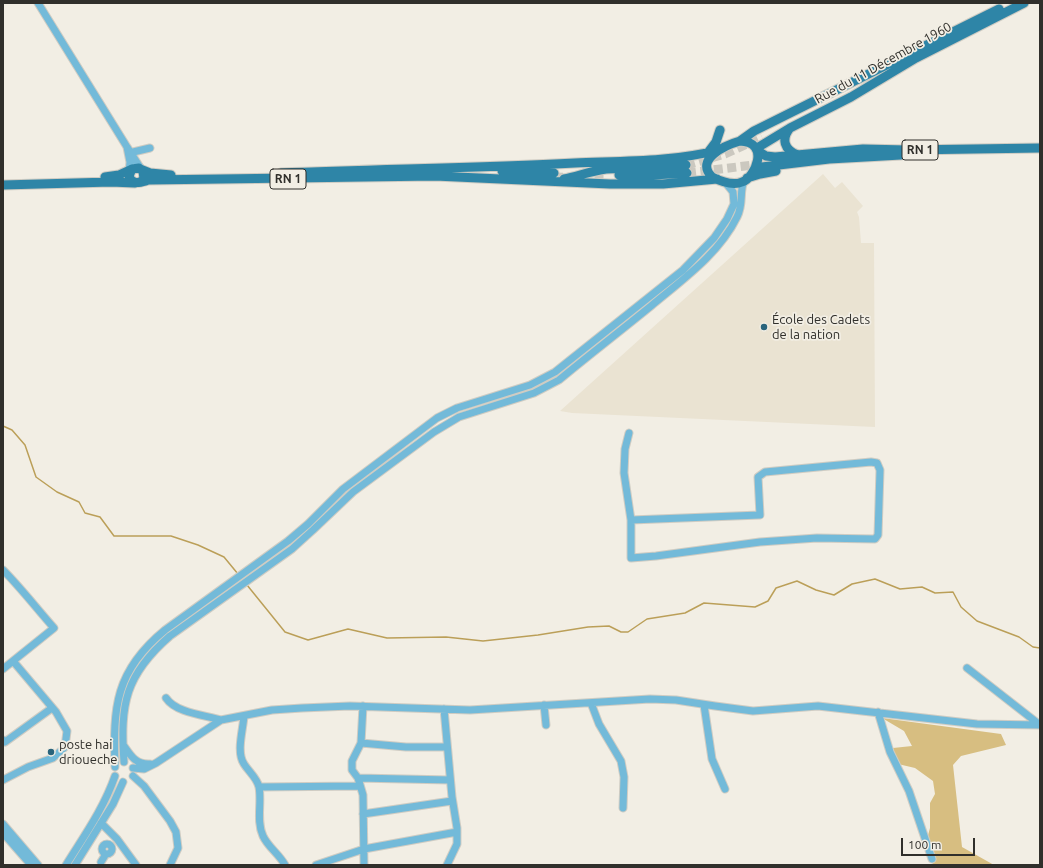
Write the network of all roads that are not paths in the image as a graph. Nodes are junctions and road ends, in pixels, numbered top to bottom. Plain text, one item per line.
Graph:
1 (38, 3) edge
2 (1010, 3) edge
3 (1024, 3) edge
4 (886, 71) junction
5 (790, 128) junction
6 (720, 130) dead end
7 (740, 141) junction
8 (758, 141) junction
9 (150, 148) dead end
10 (1040, 148) edge
11 (129, 150) junction
12 (719, 150) junction
13 (1040, 151) edge
14 (910, 153) junction
15 (707, 154) junction
16 (799, 155) junction
17 (762, 165) tunnel mouth
18 (687, 169) junction
19 (135, 170) junction
20 (554, 174) junction
21 (607, 176) tunnel mouth
22 (3, 180) edge
23 (746, 180) junction
24 (721, 181) junction
25 (138, 183) junction
26 (3, 185) edge
27 (629, 433) dead end
28 (631, 520) junction
29 (4, 572) edge
30 (13, 661) junction
31 (967, 668) dead end
32 (3, 669) edge
33 (166, 698) dead end
34 (591, 703) junction
35 (704, 705) junction
36 (363, 706) junction
37 (544, 706) junction
38 (52, 708) junction
39 (444, 709) junction
40 (878, 712) junction
41 (242, 716) junction
42 (221, 720) junction
43 (546, 725) dead end
44 (1040, 725) edge
45 (3, 740) edge
46 (361, 743) junction
47 (123, 745) junction
48 (447, 747) junction
49 (124, 762) junction
50 (156, 763) junction
51 (115, 767) junction
52 (133, 772) junction
53 (115, 776) junction
54 (358, 778) junction
55 (3, 780) edge
56 (450, 780) junction
57 (123, 782) junction
58 (360, 786) junction
59 (259, 787) junction
60 (725, 790) dead end
61 (452, 801) junction
62 (623, 808) dead end
63 (363, 814) junction
64 (101, 823) junction
65 (3, 824) edge
66 (458, 832) junction
67 (3, 833) edge
68 (113, 835) junction
69 (364, 849) junction
70 (126, 851) junction
71 (932, 859) dead end
72 (101, 862) dead end
73 (32, 865) edge
74 (38, 865) edge
75 (66, 865) edge
76 (75, 865) edge
77 (131, 865) edge
78 (136, 865) edge
79 (170, 865) edge
80 (285, 865) edge
81 (316, 865) edge
82 (364, 865) edge
83 (447, 865) edge

1 - 11 street
2 - 4 main road, Rue du 11 Décembre 1960
3 - 4 main road, Rue du 11 Décembre 1960
4 - 5 main road, Rue du 11 Décembre 1960
4 - 8 main road, Rue du 11 Décembre 1960
5 - 8 main road, Rue du 11 Décembre 1960
5 - 16 main road
6 - 15 main road
7 - 8 main road, Rue du 11 Décembre 1960
7 - 8 main road
7 - 12 main road, Rue du 11 Décembre 1960
8 - 16 main road, RN 1
8 - 23 main road
9 - 11 street
10 - 14 main road, RN 1
11 - 19 street
11 - 19 street
12 - 15 main road, Rue du 11 Décembre 1960
12 - 24 main road
13 - 14 main road, RN 1
14 - 16 main road, RN 1
14 - 17 main road
14 - 23 main road, RN 1
15 - 20 main road, Rue du 11 Décembre 1960
18 - 20 main road
18 - 20 main road
18 - 21 main road
19 - 20 main road, RN 1
19 - 22 main road, RN 1
19 - 25 main road
19 - 25 main road
20 - 24 main road, RN 1
20 - 25 main road, RN 1
23 - 24 main road
23 - 47 street
24 - 51 street
25 - 26 main road, RN 1
27 - 28 street
28 - 28 street
29 - 30 street
30 - 32 street
30 - 38 street
31 - 44 street
33 - 42 street
34 - 35 street
34 - 37 street
34 - 62 street
35 - 40 street
35 - 60 street
36 - 39 street
36 - 41 street
36 - 46 street
37 - 39 street
37 - 43 street
38 - 45 street
38 - 55 street
39 - 48 street
40 - 44 street
40 - 71 street
41 - 42 street
41 - 59 street
42 - 50 street
46 - 48 street
46 - 54 street
47 - 49 street
47 - 50 street
48 - 56 street
49 - 51 street
49 - 52 street
50 - 52 street
51 - 53 street
52 - 57 street
52 - 79 street
53 - 57 street
53 - 75 street
54 - 56 street
54 - 58 street
56 - 61 street
57 - 64 street
58 - 59 street
58 - 63 street
59 - 80 street
61 - 63 street
61 - 66 street
63 - 69 street
64 - 68 street
64 - 76 street
65 - 74 street
66 - 69 street
66 - 83 street
67 - 73 street
68 - 70 street
68 - 72 street
69 - 81 street
69 - 82 street
70 - 77 street
70 - 78 street

